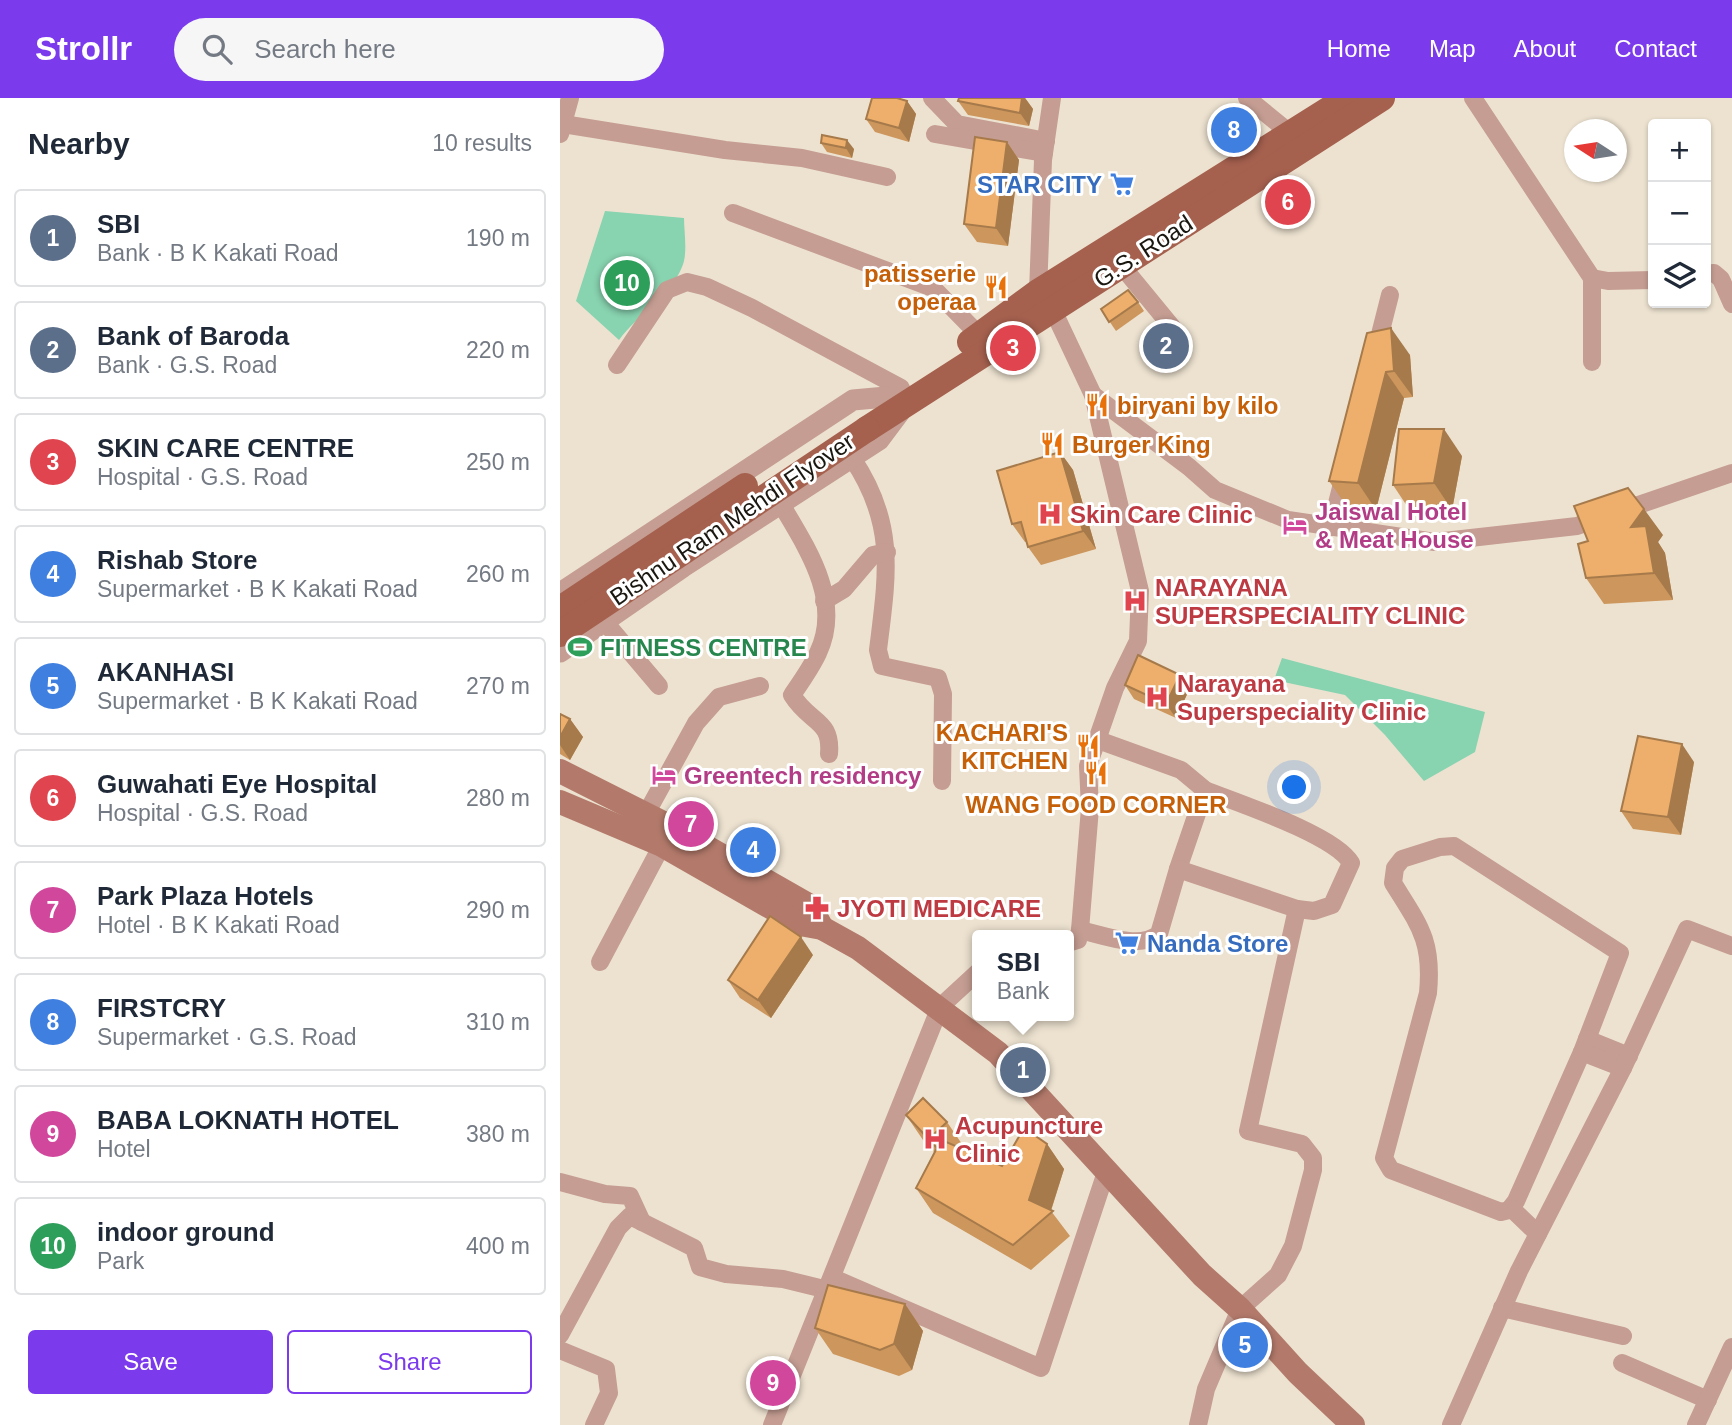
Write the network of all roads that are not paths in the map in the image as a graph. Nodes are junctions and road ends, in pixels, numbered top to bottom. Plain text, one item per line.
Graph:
1 (570, 98) edge
2 (932, 98) edge
3 (1052, 98) edge
4 (1247, 98) edge
5 (1347, 98) edge
6 (1382, 98) edge
7 (1473, 98) edge
8 (561, 129) edge
9 (935, 134) dead end
10 (1291, 134) junction
11 (1045, 147) junction
12 (887, 177) dead end
13 (733, 214) dead end
14 (1121, 265) junction
15 (1711, 273) edge
16 (1592, 278) junction
17 (1648, 280) edge
18 (1390, 295) dead end
19 (1045, 300) junction
20 (1732, 304) edge
21 (980, 336) junction
22 (1181, 338) dead end
23 (1592, 362) dead end
24 (617, 365) dead end
25 (1371, 372) edge
26 (1093, 395) junction
27 (897, 397) junction
28 (862, 422) junction
29 (1351, 449) edge
30 (852, 458) junction
31 (1732, 473) edge
32 (781, 505) junction
33 (1331, 527) junction
34 (887, 552) junction
35 (591, 572) junction
36 (561, 598) edge
37 (824, 601) junction
38 (605, 621) junction
39 (560, 634) edge
40 (560, 652) edge
41 (659, 686) dead end
42 (760, 686) dead end
43 (1098, 740) junction
44 (829, 754) dead end
45 (560, 771) edge
46 (942, 780) dead end
47 (1205, 790) junction
48 (560, 802) edge
49 (646, 814) junction
50 (662, 845) junction
51 (1178, 869) junction
52 (1297, 909) junction
53 (822, 928) junction
54 (1074, 936) edge
55 (1732, 946) edge
56 (600, 962) dead end
57 (972, 978) edge
58 (940, 1007) junction
59 (1585, 1045) junction
60 (1626, 1062) junction
61 (1106, 1172) junction
62 (560, 1182) edge
63 (1514, 1205) junction
64 (642, 1222) junction
65 (1541, 1229) junction
66 (830, 1284) junction
67 (1502, 1308) junction
68 (1240, 1309) junction
69 (560, 1335) edge
70 (1623, 1336) dead end
71 (1732, 1347) edge
72 (560, 1350) edge
73 (1622, 1363) dead end
74 (1708, 1400) junction
75 (594, 1425) edge
76 (772, 1425) edge
77 (1198, 1425) edge
78 (1353, 1425) edge
79 (1451, 1425) edge
80 (1696, 1425) edge

1 - 8 street
2 - 11 street
3 - 11 street
4 - 10 street
5 - 10 main road, G.S. Road
6 - 14 main road, G.S. Road
7 - 16 street
8 - 12 street
9 - 11 street
10 - 19 main road, G.S. Road
11 - 19 street
13 - 21 street
14 - 19 main road, G.S. Road
14 - 22 street
15 - 20 street
16 - 17 street
16 - 23 street
18 - 25 street
19 - 21 main road, G.S. Road
19 - 26 street
19 - 27 main road, G.S. Road
21 - 27 main road, G.S. Road
24 - 27 street
26 - 33 street
26 - 43 street
27 - 28 main road, Bishnu Ram Mehdi Flyover
27 - 30 street
27 - 35 street
28 - 36 main road, Bishnu Ram Mehdi Flyover, bridge
28 - 39 main road, Bishnu Ram Mehdi Flyover, bridge
29 - 33 street
30 - 32 street
30 - 34 street
31 - 33 street
32 - 37 street
32 - 38 street
34 - 37 street
34 - 46 street
35 - 36 street
35 - 38 street
36 - 38 street
37 - 44 street
38 - 40 street
38 - 41 street
42 - 49 street
43 - 47 street
43 - 54 street
45 - 49 main road
47 - 51 street
47 - 52 street
48 - 50 main road
49 - 53 main road
50 - 53 main road
50 - 56 street
51 - 52 street
51 - 54 street
52 - 68 street
53 - 58 main road
55 - 60 street
57 - 58 street
58 - 61 main road
58 - 66 street
59 - 60 street
59 - 63 street
59 - 63 street
60 - 65 street
61 - 66 street
61 - 68 main road
62 - 64 street
63 - 65 street
64 - 66 street
64 - 69 street
65 - 67 street
66 - 76 street
67 - 70 street
67 - 79 street
68 - 77 street
68 - 78 main road
71 - 74 street
72 - 75 street
73 - 74 street
74 - 80 street

